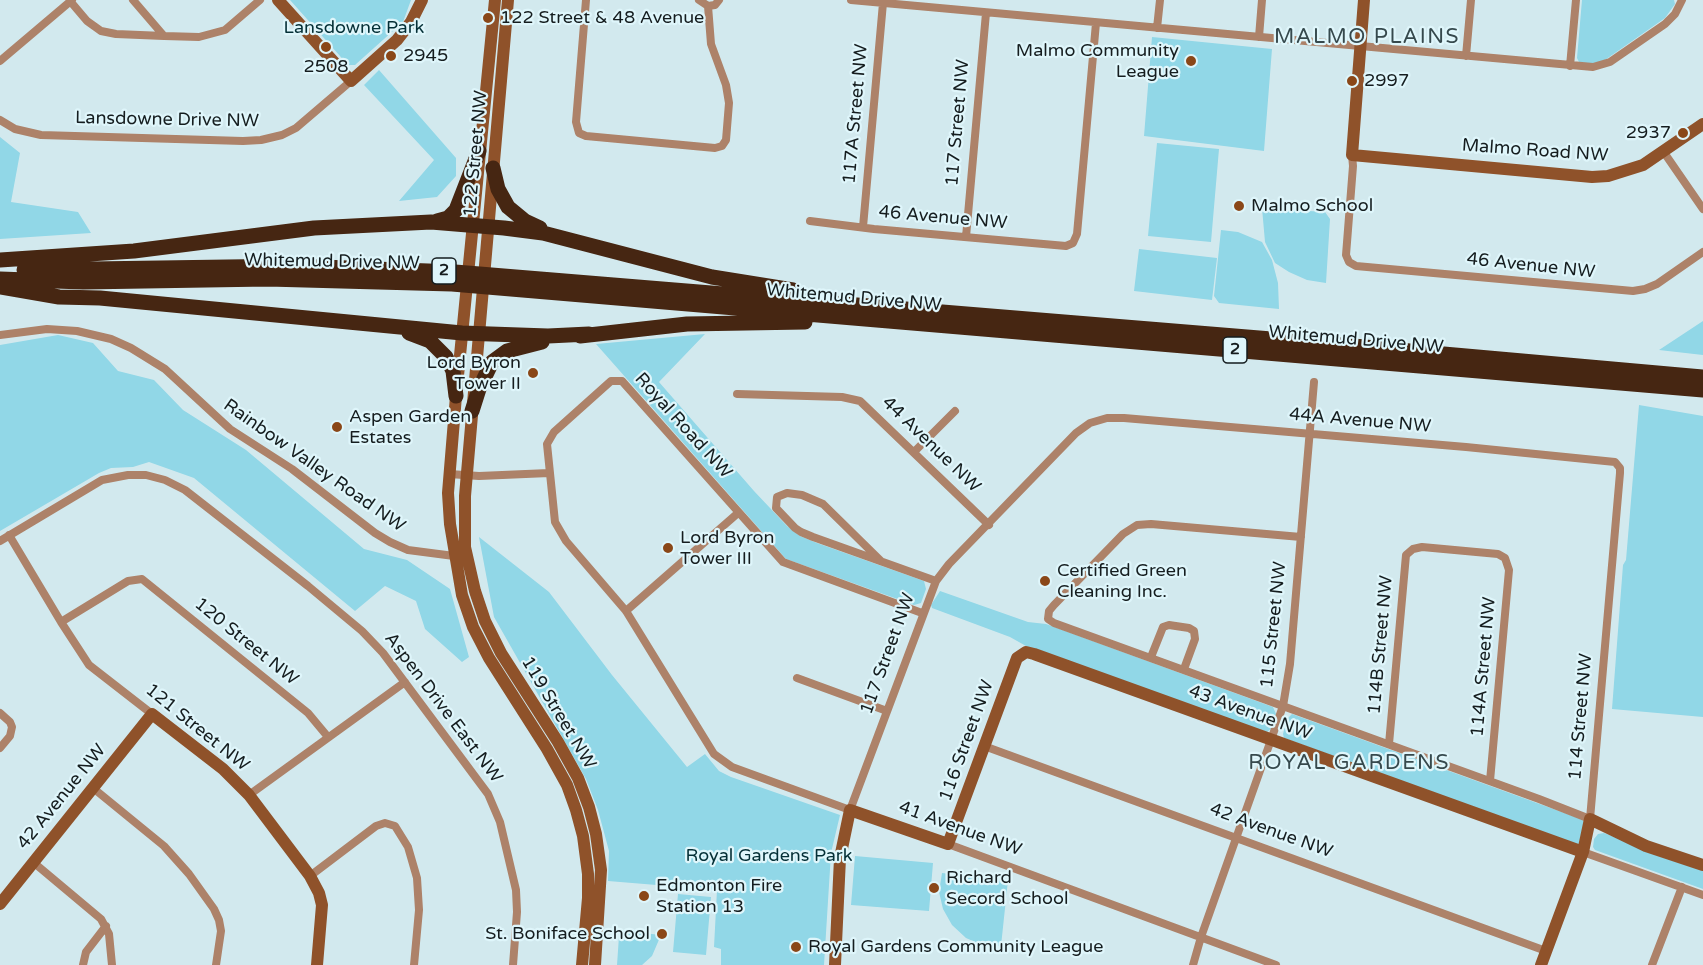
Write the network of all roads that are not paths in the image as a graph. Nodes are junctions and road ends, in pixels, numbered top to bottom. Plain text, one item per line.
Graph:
1 (133, 0) edge
2 (260, 0) edge
3 (278, 0) edge
4 (422, 0) edge
5 (495, 0) edge
6 (508, 0) edge
7 (586, 0) edge
8 (699, 0) edge
9 (719, 0) edge
10 (851, 0) edge
11 (1160, 0) edge
12 (1262, 0) edge
13 (1364, 0) edge
14 (1471, 0) edge
15 (1576, 0) edge
16 (1682, 0) edge
17 (71, 1) edge
18 (883, 3) junction
19 (708, 6) junction
20 (986, 13) junction
21 (1096, 23) junction
22 (1157, 28) junction
23 (164, 36) junction
24 (1259, 37) junction
25 (1360, 47) junction
26 (1466, 56) junction
27 (0, 61) edge
28 (1570, 66) junction
29 (351, 81) junction
30 (0, 120) edge
31 (1703, 124) edge
32 (480, 151) junction
33 (1663, 151) junction
34 (1352, 155) junction
35 (493, 168) junction
36 (1703, 209) edge
37 (810, 220) dead end
38 (431, 222) junction
39 (480, 226) junction
40 (863, 227) junction
41 (966, 237) junction
42 (562, 238) junction
43 (470, 244) joint
44 (1703, 252) edge
45 (0, 260) edge
46 (0, 270) edge
47 (0, 279) edge
48 (0, 287) edge
49 (480, 311) joint
50 (888, 313) junction
51 (347, 321) junction
52 (462, 333) junction
53 (478, 333) junction
54 (589, 334) junction
55 (0, 335) edge
56 (1314, 382) dead end
57 (1700, 383) edge
58 (737, 394) dead end
59 (456, 396) junction
60 (472, 411) junction
61 (955, 411) dead end
62 (1098, 420) joint
63 (1310, 434) junction
64 (914, 452) junction
65 (1618, 464) joint
66 (549, 473) junction
67 (449, 474) junction
68 (466, 475) junction
69 (738, 513) junction
70 (989, 525) junction
71 (9, 535) junction
72 (1301, 537) junction
73 (0, 541) edge
74 (460, 556) junction
75 (1505, 558) joint
76 (881, 561) junction
77 (936, 581) junction
78 (626, 611) junction
79 (922, 613) junction
80 (61, 622) junction
81 (1022, 653) joint
82 (1151, 657) junction
83 (1184, 669) junction
84 (797, 678) dead end
85 (405, 682) junction
86 (1283, 706) junction
87 (887, 711) junction
88 (0, 713) edge
89 (152, 714) junction
90 (328, 737) junction
91 (1272, 740) junction
92 (1389, 744) junction
93 (984, 746) junction
94 (0, 748) edge
95 (732, 767) joint
96 (1490, 781) junction
97 (93, 788) junction
98 (249, 795) junction
99 (850, 810) junction
100 (1590, 819) junction
101 (1236, 838) junction
102 (948, 844) junction
103 (1583, 852) junction
104 (33, 862) junction
105 (1703, 865) edge
106 (310, 876) junction
107 (1682, 887) junction
108 (1703, 894) edge
109 (0, 904) edge
110 (106, 926) junction
111 (1201, 936) junction
112 (1546, 951) junction
113 (83, 965) edge
114 (112, 965) edge
115 (216, 965) edge
116 (317, 965) edge
117 (414, 965) edge
118 (513, 965) edge
119 (582, 965) edge
120 (595, 965) edge
121 (835, 965) edge
122 (1193, 965) edge
123 (1276, 965) edge
124 (1541, 965) edge
125 (1652, 965) edge

1 - 23 street
2 - 23 street
3 - 29 street
4 - 29 street, Lansdowne Drive NW
5 - 32 street, 122 Street NW
6 - 35 street, 122 Street NW
7 - 19 street
8 - 19 street
9 - 19 street
10 - 18 street
11 - 22 street
12 - 24 street
13 - 25 street
14 - 26 street
15 - 28 street
16 - 28 street
17 - 23 street
17 - 27 street
18 - 20 street
18 - 40 street, 117A Street NW
20 - 21 street
20 - 41 street, 117 Street NW
21 - 22 street
21 - 41 street, 46 Avenue NW
22 - 24 street
24 - 25 street
25 - 26 street
25 - 34 street
26 - 28 street
29 - 30 street, Lansdowne Drive NW
31 - 33 street, Malmo Road NW
32 - 38 highway
32 - 39 street, 122 Street NW
33 - 34 street, Malmo Road NW
33 - 36 street
34 - 44 street, 46 Avenue NW
35 - 39 street, 122 Street NW
35 - 42 highway
37 - 40 street, 46 Avenue NW
38 - 39 highway
38 - 45 highway
39 - 42 highway
39 - 43 street, 122 Street NW
39 - 49 street, 122 Street NW
40 - 41 street, 46 Avenue NW
42 - 50 highway
43 - 52 street, 119 Street NW
46 - 50 highway, Whitemud Drive NW / 2
47 - 50 highway, Whitemud Drive NW / 2
48 - 51 highway
49 - 53 street, 119 Street NW
50 - 54 highway
50 - 57 highway, Whitemud Drive NW / 2
51 - 52 highway
51 - 59 highway
52 - 53 highway
52 - 59 street, 119 Street NW
53 - 54 highway
53 - 60 street, 119 Street NW
54 - 60 highway
55 - 74 street, Rainbow Valley Road NW
56 - 63 street, 115 Street NW
58 - 64 street, 44 Avenue NW
59 - 67 street, 119 Street NW
60 - 68 street, 119 Street NW
61 - 64 street
62 - 63 street, 44A Avenue NW
62 - 70 street, 117 Street NW
63 - 65 street, 44A Avenue NW
63 - 72 street, 115 Street NW
64 - 70 street, 44 Avenue NW
65 - 100 street, 114 Street NW
66 - 68 street
66 - 69 street, Royal Road NW
66 - 78 street, Royal Road NW
67 - 68 street
67 - 74 street, 119 Street NW
68 - 74 street, 119 Street NW
69 - 78 street
69 - 79 street, Royal Road NW
70 - 77 street, 117 Street NW
71 - 73 street, Aspen Drive East NW
71 - 80 street, 121 Street NW
71 - 85 street, Aspen Drive East NW
72 - 82 street, 43 Avenue NW
72 - 86 street, 115 Street NW
74 - 119 street, 119 Street NW
74 - 120 street, 119 Street NW
75 - 92 street, 114B Street NW
75 - 96 street, 114A Street NW
76 - 76 street
76 - 77 street
77 - 79 street, 117 Street NW
78 - 95 street, Royal Road NW
79 - 87 street, 117 Street NW
80 - 89 street, 121 Street NW
80 - 90 street, 120 Street NW
81 - 91 street, 43 Avenue NW
81 - 93 street, 116 Street NW
82 - 83 street, 43 Avenue NW
82 - 83 street, 43 Avenue NW
83 - 86 street, 43 Avenue NW
84 - 87 street
85 - 90 street
85 - 118 street, Aspen Drive East NW
86 - 91 street, 115 Street NW
86 - 92 street, 43 Avenue NW
87 - 99 street, 117 Street NW
88 - 94 street
89 - 97 street, 42 Avenue NW
89 - 98 street, 121 Street NW
90 - 98 street
91 - 101 street, 115 Street NW
91 - 103 street, 43 Avenue NW
92 - 96 street, 43 Avenue NW
93 - 101 street, 42 Avenue NW
93 - 102 street, 116 Street NW
95 - 99 street, 41 Avenue NW
96 - 100 street, 43 Avenue NW
97 - 104 street, 42 Avenue NW
97 - 115 street
98 - 106 street, 121 Street NW
99 - 102 street, 41 Avenue NW
99 - 121 street, 117 Street NW
100 - 103 street, 114 Street NW
100 - 105 street, 43 Avenue NW
101 - 111 street, 115 Street NW
101 - 112 street, 42 Avenue NW
102 - 111 street, 41 Avenue NW
103 - 107 street, 43 Avenue NW
103 - 112 street, 114 Street NW
104 - 109 street, 42 Avenue NW
104 - 110 street
106 - 116 street, 121 Street NW
106 - 117 street
107 - 108 street, 43 Avenue NW
107 - 125 street
110 - 113 street
110 - 114 street
111 - 122 street, 115 Street NW
111 - 123 street, 41 Avenue NW
112 - 124 street, 114 Street NW

